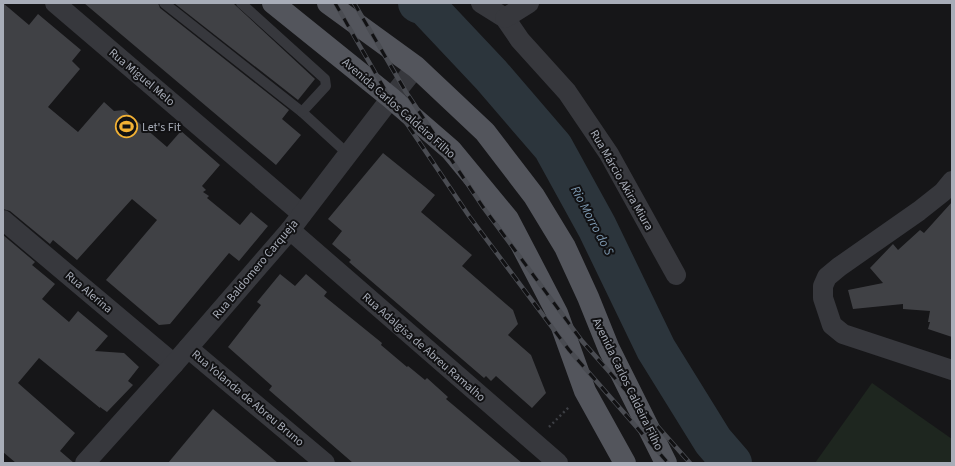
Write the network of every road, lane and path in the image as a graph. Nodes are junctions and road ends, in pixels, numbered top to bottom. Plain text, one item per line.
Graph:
1 (164, 3) edge
2 (241, 3) edge
3 (272, 3) edge
4 (328, 3) edge
5 (481, 3) edge
6 (529, 3) edge
7 (63, 6) edge
8 (505, 18) junction
9 (416, 67) junction
10 (391, 98) junction
11 (302, 112) junction
12 (348, 154) junction
13 (952, 181) edge
14 (302, 214) junction
15 (3, 220) edge
16 (290, 230) junction
17 (676, 275) dead end
18 (188, 348) junction
19 (174, 364) junction
20 (952, 370) edge
21 (585, 391) junction
22 (534, 442) junction
23 (85, 463) edge
24 (325, 463) edge
25 (558, 463) edge
26 (625, 463) edge
27 (666, 463) edge

1 - 11 lane
2 - 11 lane
3 - 10 main road, Avenida Carlos Caldeira Filho
4 - 9 main road, Avenida Carlos Caldeira Filho
5 - 8 street, Rua Márcio Akira Miura
6 - 8 street
7 - 14 street, Rua Miguel Melo
8 - 17 street, Rua Márcio Akira Miura
9 - 10 street, Rua Baldomero Carqueja
9 - 27 main road, Avenida Carlos Caldeira Filho
10 - 12 street, Rua Baldomero Carqueja
10 - 21 main road, Avenida Carlos Caldeira Filho
11 - 12 lane
12 - 14 street, Rua Baldomero Carqueja
13 - 20 street
14 - 16 street, Rua Baldomero Carqueja
15 - 19 street, Rua Alerina
16 - 18 street, Rua Baldomero Carqueja
16 - 22 street, Rua Adalgisa de Abreu Ramalho
18 - 19 street, Rua Baldomero Carqueja
18 - 24 street, Rua Yolanda de Abreu Bruno
19 - 23 street, Rua Baldomero Carqueja
21 - 22 path
21 - 26 main road, Avenida Carlos Caldeira Filho
22 - 25 street, Rua Adalgisa de Abreu Ramalho

